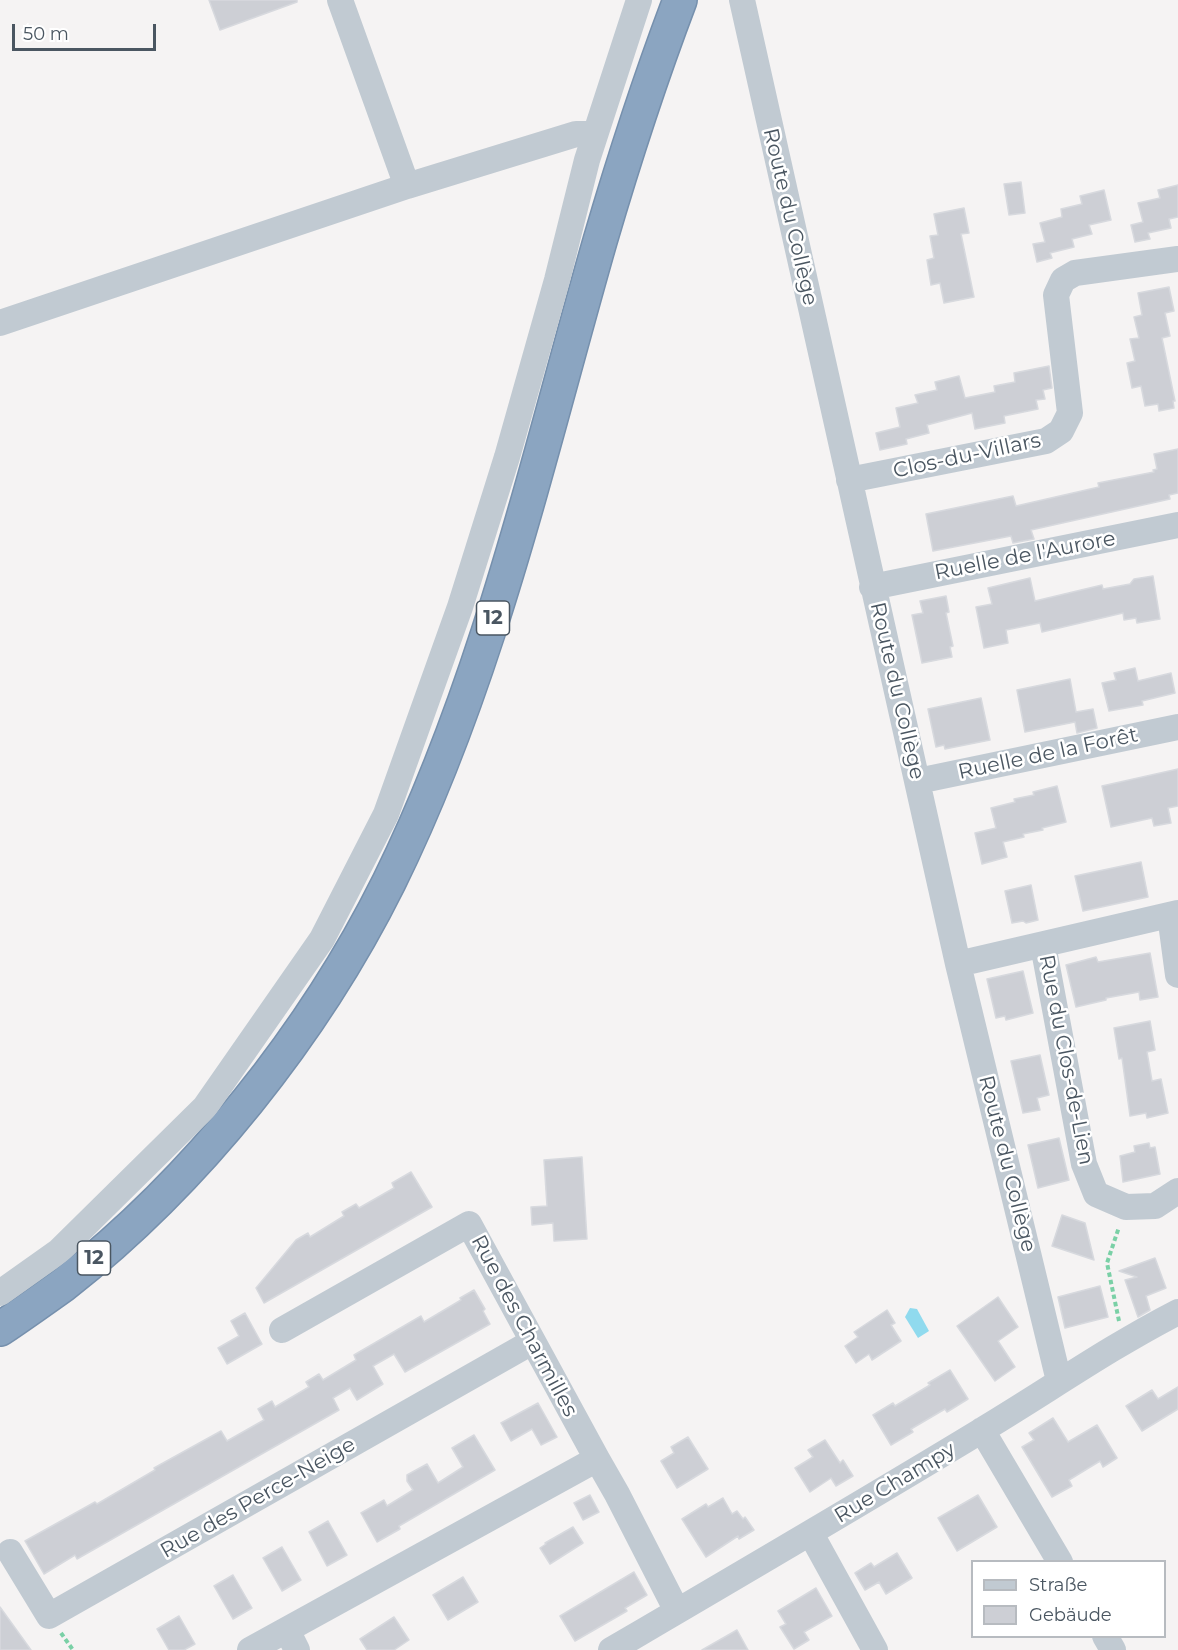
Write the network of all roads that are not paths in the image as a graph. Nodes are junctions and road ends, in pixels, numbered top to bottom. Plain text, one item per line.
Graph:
1 (340, 0) edge
2 (639, 0) edge
3 (680, 0) edge
4 (744, 11) edge
5 (595, 134) junction
6 (407, 186) junction
7 (1178, 259) edge
8 (0, 323) edge
9 (849, 480) junction
10 (1178, 525) edge
11 (872, 587) junction
12 (1178, 727) edge
13 (918, 780) junction
14 (1174, 914) edge
15 (1043, 945) junction
16 (958, 964) junction
17 (1178, 975) edge
18 (1178, 1191) edge
19 (0, 1293) edge
20 (1172, 1323) edge
21 (0, 1329) edge
22 (282, 1330) dead end
23 (531, 1342) junction
24 (1059, 1381) junction
25 (982, 1430) junction
26 (597, 1459) junction
27 (812, 1534) junction
28 (10, 1552) dead end
29 (1059, 1560) edge
30 (677, 1611) junction
31 (292, 1640) edge
32 (644, 1642) edge
33 (250, 1650) edge
34 (611, 1650) edge
35 (875, 1650) edge

1 - 6 street
2 - 5 street
3 - 21 highway, 12
4 - 9 street, Route du Collège
5 - 6 street
5 - 19 street
6 - 8 street
7 - 9 street, Clos-du-Villars
9 - 11 street, Route du Collège
10 - 11 street, Ruelle de l'Aurore
11 - 13 street, Route du Collège
12 - 13 street, Ruelle de la Forêt
13 - 16 street, Route du Collège
14 - 15 street, Rue du Clos-de-Lien
14 - 17 street, Rue du Clos-de-Lien
15 - 16 street, Rue du Clos-de-Lien
15 - 18 street, Rue du Clos-de-Lien
16 - 24 street, Route du Collège
20 - 24 street, Rue Champy
22 - 23 street, Rue des Charmilles
23 - 26 street, Rue des Charmilles
23 - 28 street, Rue des Perce-Neige
24 - 25 street, Rue Champy
25 - 27 street, Rue Champy
25 - 29 street
26 - 30 street, Rue des Charmilles
26 - 31 street
27 - 30 street, Rue Champy
27 - 35 street
30 - 32 street, Rue Champy
31 - 33 street
32 - 34 street, Rue Champy

